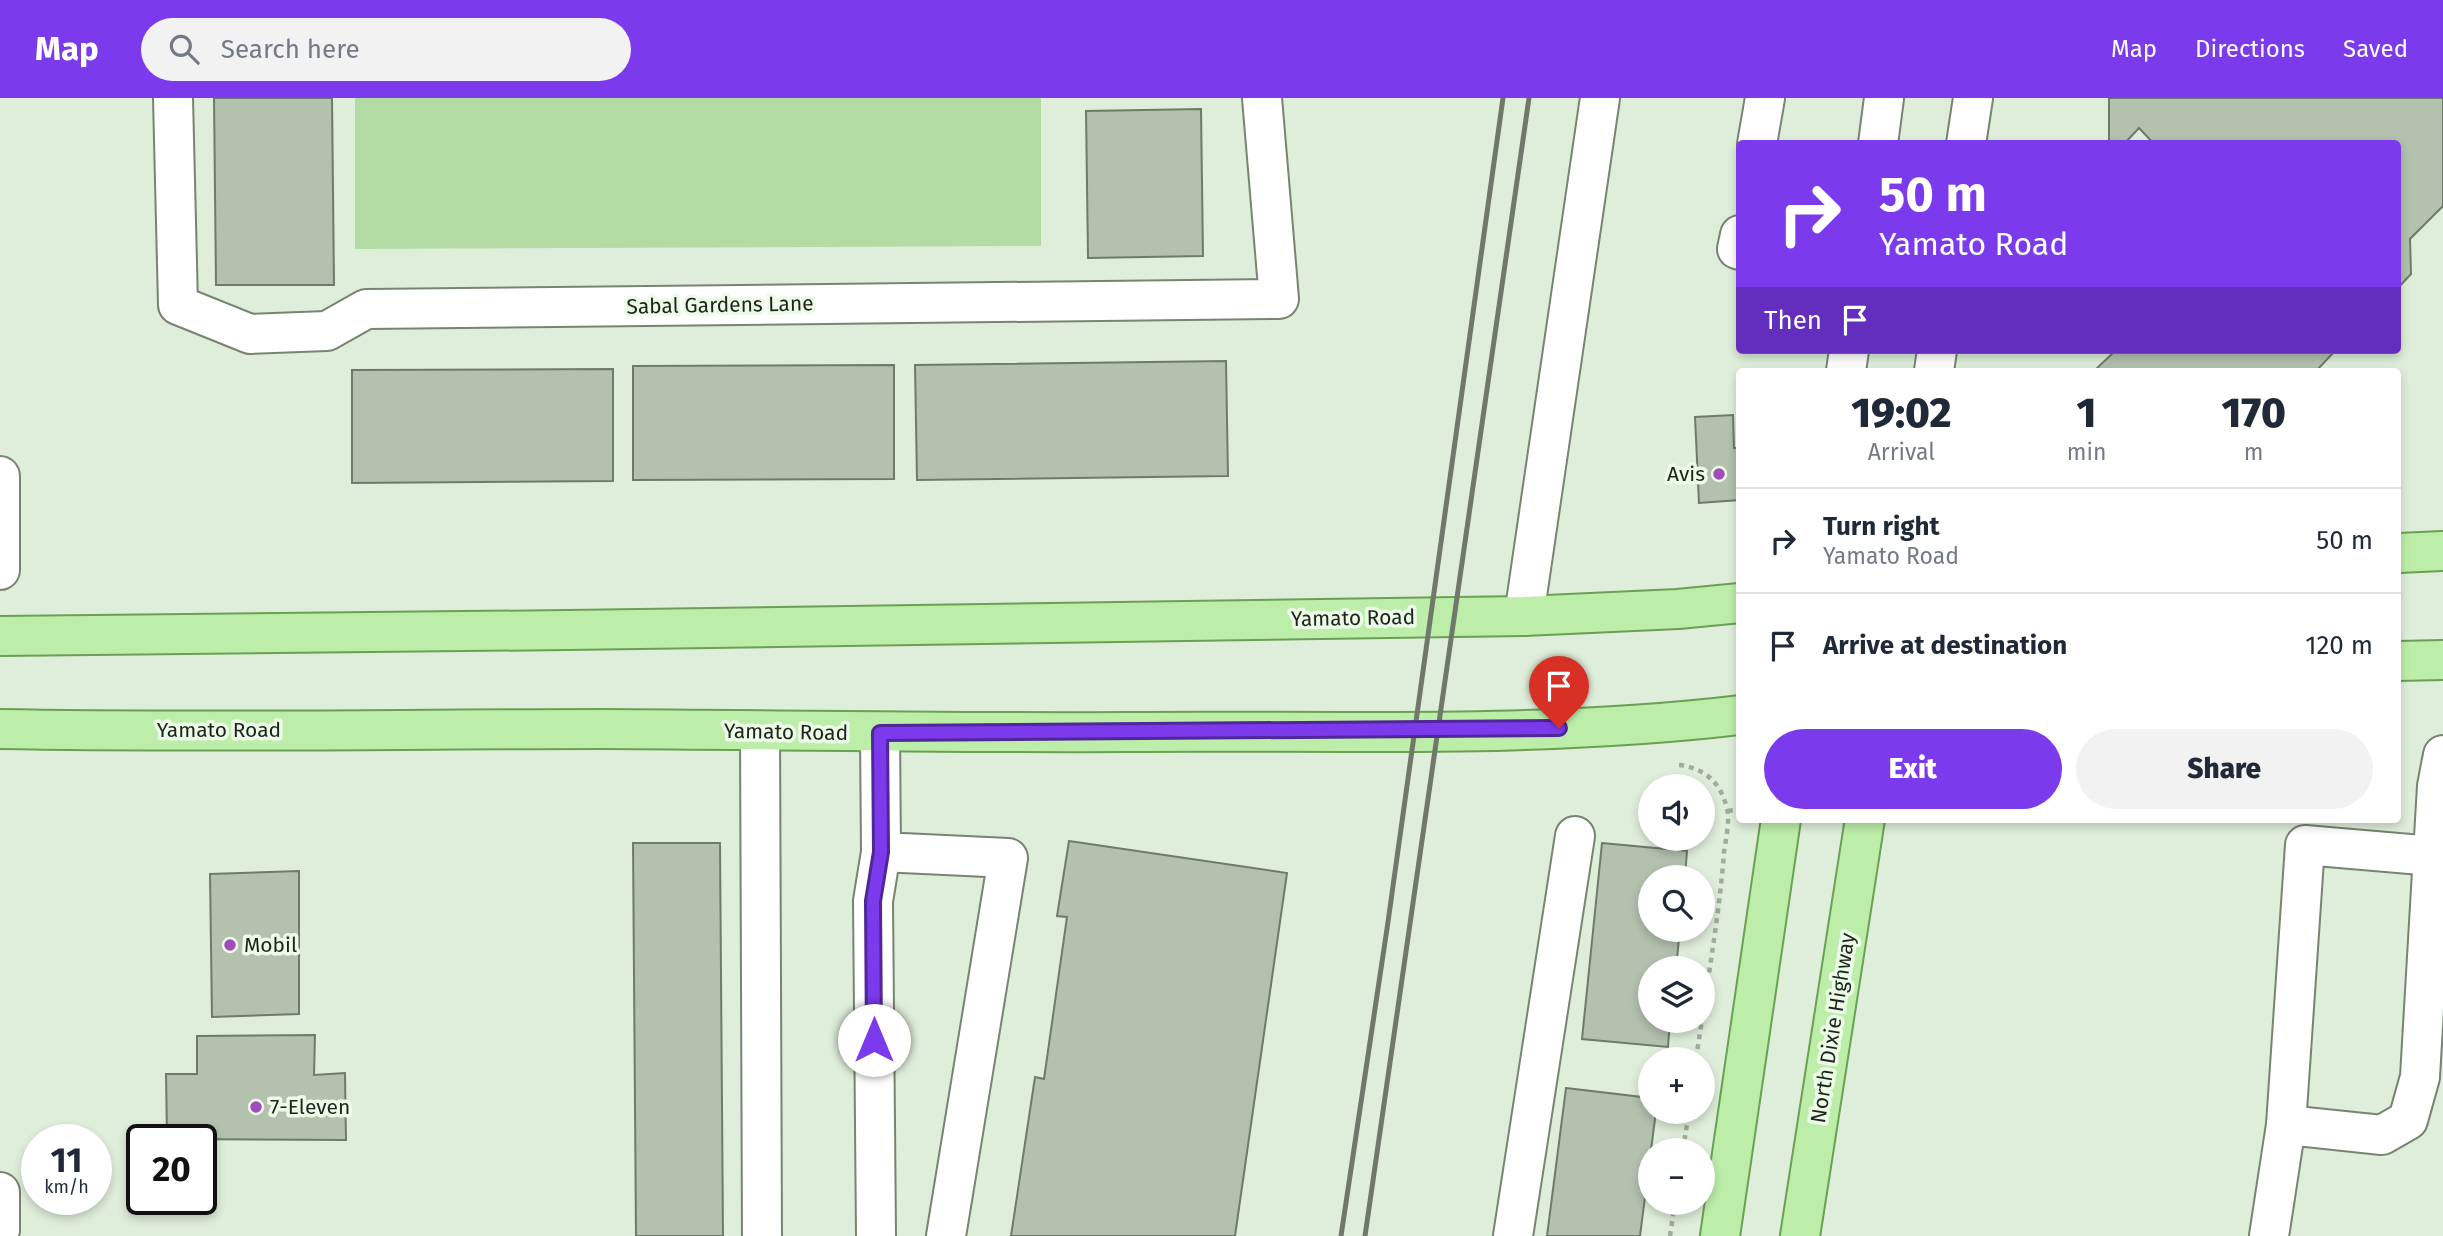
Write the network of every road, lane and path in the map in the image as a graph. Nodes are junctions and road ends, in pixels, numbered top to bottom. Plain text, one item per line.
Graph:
1 (173, 98) edge
2 (1262, 98) edge
3 (1600, 98) edge
4 (1765, 98) edge
5 (1884, 98) edge
6 (1973, 98) edge
7 (1758, 140) edge
8 (1879, 140) edge
9 (1967, 140) edge
10 (0, 476) edge
11 (2443, 551) edge
12 (2401, 553) edge
13 (0, 570) edge
14 (1736, 603) edge
15 (1524, 616) junction
16 (0, 636) edge
17 (2443, 660) edge
18 (2401, 661) edge
19 (1736, 716) edge
20 (0, 729) edge
21 (760, 732) junction
22 (880, 733) junction
23 (2443, 755) edge
24 (1679, 765) dead end
25 (1736, 810) edge
26 (1728, 811) junction
27 (1780, 823) edge
28 (1864, 823) edge
29 (1575, 836) dead end
30 (881, 852) junction
31 (2433, 856) junction
32 (1711, 956) edge
33 (2286, 1125) junction
34 (0, 1192) edge
35 (1673, 1215) edge
36 (0, 1230) edge
37 (762, 1236) edge
38 (876, 1236) edge
39 (946, 1236) edge
40 (1513, 1236) edge
41 (1671, 1236) edge
42 (1720, 1236) edge
43 (1800, 1236) edge
44 (2269, 1236) edge

1 - 2 street, Sabal Gardens Lane
3 - 15 street
4 - 7 street
5 - 8 street
6 - 9 street
10 - 13 street
11 - 12 main road
14 - 15 main road, Yamato Road
15 - 16 main road, Yamato Road
17 - 18 main road
19 - 22 main road, Yamato Road
20 - 21 main road, Yamato Road
21 - 22 main road, Yamato Road
21 - 37 street
22 - 30 street
23 - 31 street
24 - 26 path
25 - 26 path
26 - 32 path
27 - 42 main road
28 - 43 main road, North Dixie Highway
29 - 40 street
30 - 38 street
30 - 39 street
31 - 33 street
31 - 33 street
33 - 44 street
34 - 36 street
35 - 41 path

